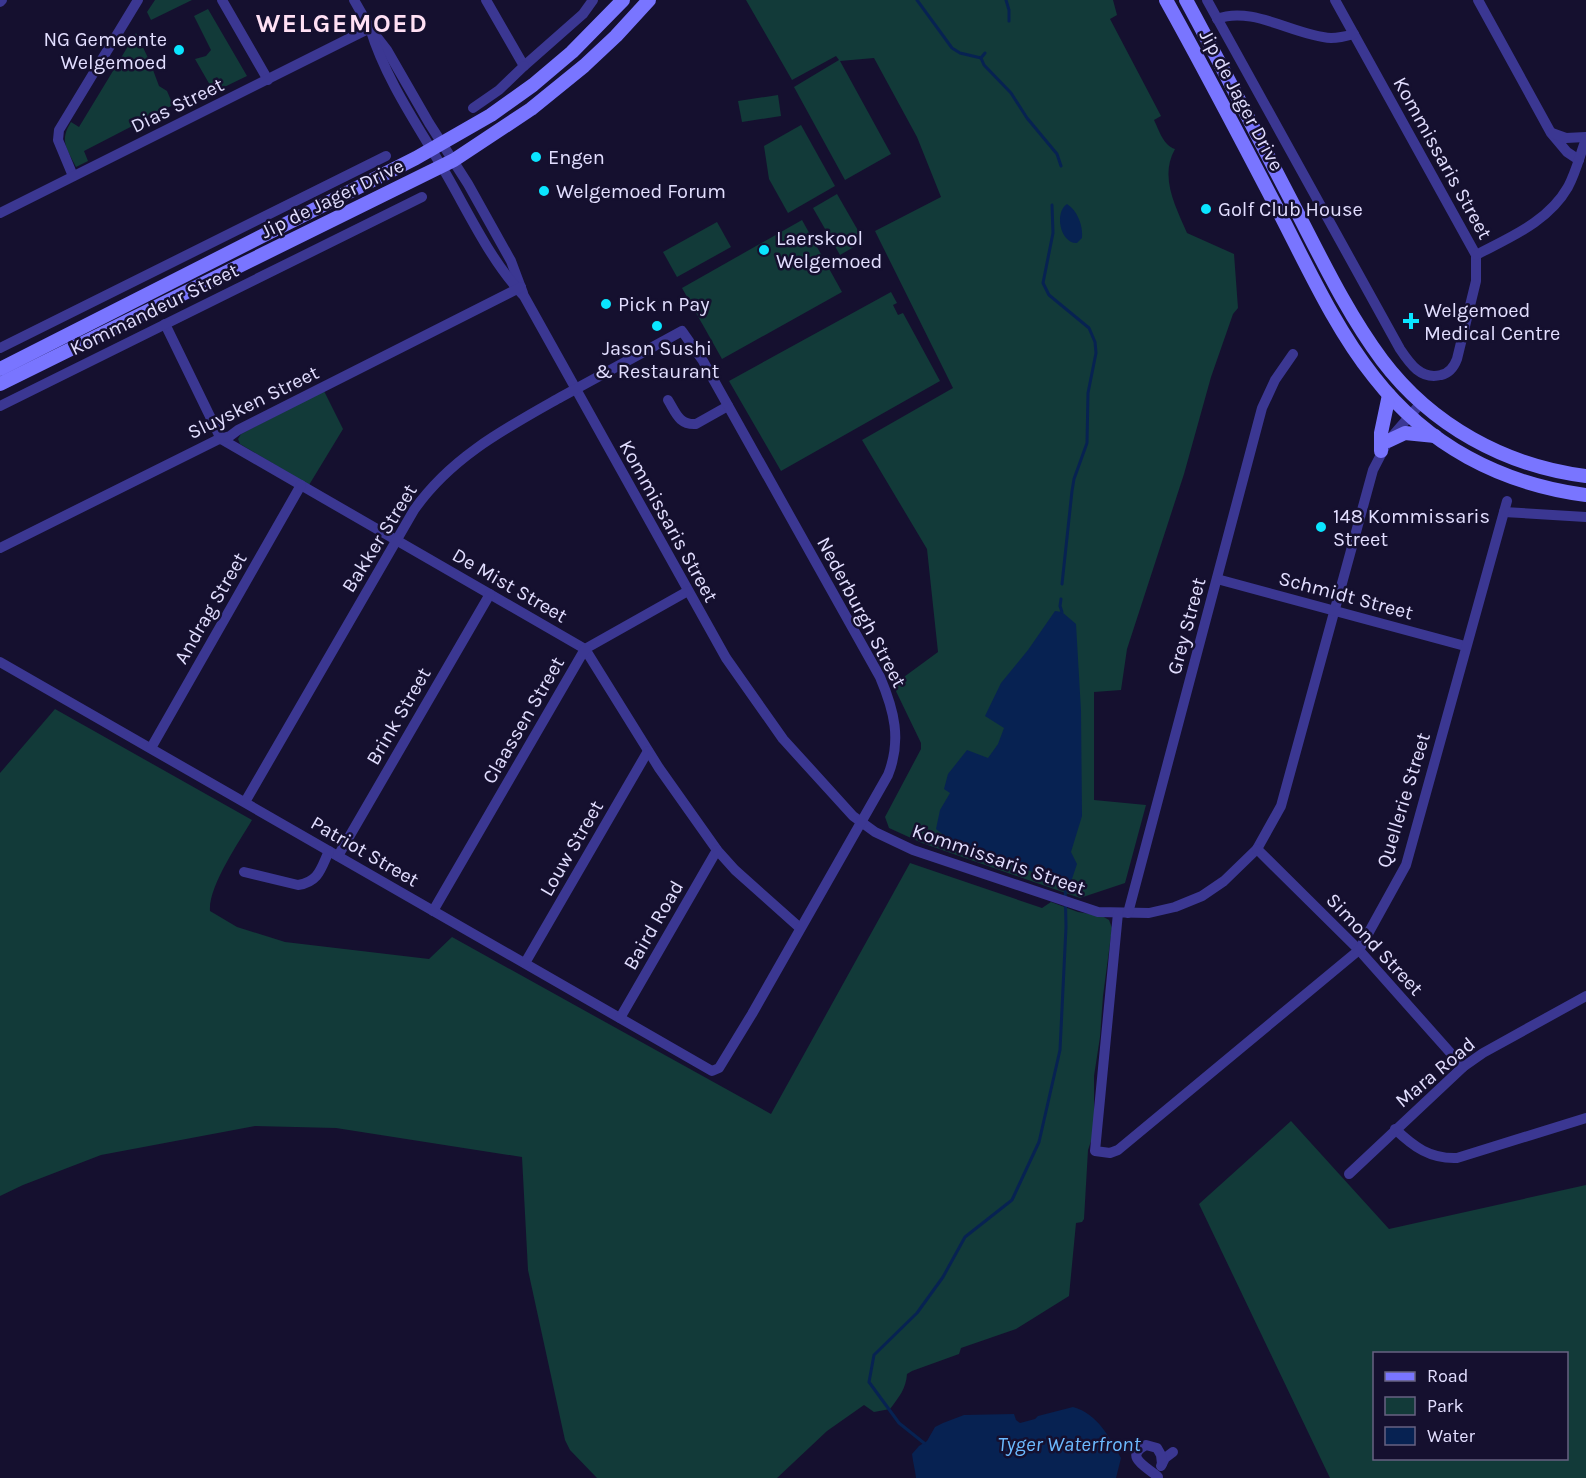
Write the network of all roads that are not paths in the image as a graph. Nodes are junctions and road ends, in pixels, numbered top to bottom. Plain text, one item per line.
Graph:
1 (138, 0) edge
2 (222, 0) edge
3 (354, 0) edge
4 (486, 0) edge
5 (593, 0) edge
6 (628, 0) edge
7 (649, 0) edge
8 (1166, 0) edge
9 (1186, 0) edge
10 (1207, 0) edge
11 (1335, 0) edge
12 (1478, 0) edge
13 (619, 5) edge
14 (1217, 19) junction
15 (370, 28) junction
16 (1354, 34) junction
17 (524, 66) junction
18 (268, 80) junction
19 (473, 108) dead end
20 (1551, 133) junction
21 (1586, 138) edge
22 (437, 146) junction
23 (386, 156) dead end
24 (1579, 160) junction
25 (448, 163) junction
26 (73, 176) junction
27 (422, 197) dead end
28 (0, 213) edge
29 (1476, 255) junction
30 (521, 291) junction
31 (165, 324) junction
32 (682, 331) joint
33 (0, 348) edge
34 (1293, 354) dead end
35 (0, 369) edge
36 (0, 384) edge
37 (576, 389) junction
38 (1389, 395) junction
39 (668, 400) dead end
40 (1421, 403) junction
41 (0, 406) edge
42 (728, 406) junction
43 (1410, 416) junction
44 (1436, 436) junction
45 (221, 439) junction
46 (1384, 446) junction
47 (1586, 476) edge
48 (301, 485) junction
49 (1586, 495) edge
50 (1586, 518) edge
51 (396, 540) junction
52 (0, 548) edge
53 (1217, 579) junction
54 (688, 591) junction
55 (490, 594) junction
56 (1334, 610) junction
57 (1465, 646) junction
58 (585, 649) junction
59 (0, 662) edge
60 (151, 748) junction
61 (648, 751) junction
62 (245, 802) junction
63 (862, 823) junction
64 (1257, 849) junction
65 (717, 850) junction
66 (334, 854) junction
67 (244, 872) dead end
68 (433, 911) junction
69 (1123, 913) junction
70 (801, 928) junction
71 (1359, 950) junction
72 (525, 963) junction
73 (1586, 996) edge
74 (620, 1018) junction
75 (1463, 1067) junction
76 (712, 1071) joint
77 (1586, 1118) edge
78 (1395, 1129) junction
79 (1095, 1151) joint
80 (1349, 1174) dead end
81 (1173, 1452) dead end
82 (1162, 1464) junction
83 (1158, 1478) edge

1 - 26 street
2 - 18 street
3 - 15 street, Kommissaris Street
4 - 17 street
5 - 17 street
6 - 13 main road, Jip de Jager Drive
7 - 25 main road, Jip de Jager Drive
8 - 38 main road, Jip de Jager Drive
9 - 40 main road, Jip de Jager Drive
10 - 14 street
11 - 16 street, Kommissaris Street
12 - 20 street
13 - 22 main road, Jip de Jager Drive
14 - 16 street
14 - 29 street, Kommissaris Street
15 - 18 street, Dias Street
15 - 22 street, Kommissaris Street
16 - 29 street, Kommissaris Street
17 - 19 street
18 - 26 street, Dias Street
20 - 21 street
20 - 24 street
21 - 24 street
22 - 25 street, Kommissaris Street
22 - 35 main road, Jip de Jager Drive
23 - 33 street, Kommandeur Street
24 - 29 street
25 - 30 street, Kommissaris Street
25 - 36 main road, Jip de Jager Drive
26 - 28 street, Dias Street
27 - 31 street, Kommandeur Street
30 - 37 street, Kommissaris Street
30 - 45 street, Sluysken Street
31 - 41 street, Kommandeur Street
31 - 45 street
32 - 37 street, Bakker Street
32 - 42 street, Nederburgh Street
34 - 53 street, Grey Street
37 - 51 street, Bakker Street
37 - 54 street, Kommissaris Street
38 - 43 main road, Jip de Jager Drive
38 - 46 main road
39 - 42 street
40 - 43 street, Kommissaris Street
40 - 47 main road, Jip de Jager Drive
42 - 63 street, Nederburgh Street
43 - 44 main road, Jip de Jager Drive
43 - 46 street, Kommissaris Street
44 - 46 main road
44 - 49 main road, Jip de Jager Drive
45 - 48 street, De Mist Street
45 - 52 street, Sluysken Street
46 - 56 street, Kommissaris Street
48 - 51 street, De Mist Street
48 - 60 street, Andrag Street
50 - 57 street, Quellerie Street
51 - 55 street, De Mist Street
51 - 62 street, Bakker Street
53 - 56 street, Schmidt Street
53 - 69 street, Grey Street
54 - 58 street, Claassen Street
54 - 63 street, Kommissaris Street
55 - 58 street, De Mist Street
55 - 66 street, Brink Street
56 - 57 street, Schmidt Street
56 - 64 street, Kommissaris Street
57 - 71 street, Quellerie Street
58 - 61 street, De Mist Street
58 - 68 street, Claassen Street
59 - 60 street, Patriot Street
60 - 62 street, Patriot Street
61 - 65 street, De Mist Street
61 - 72 street, Louw Street
62 - 66 street, Patriot Street
63 - 69 street, Kommissaris Street
63 - 70 street, Nederburgh Street
64 - 69 street, Kommissaris Street
64 - 71 street, Simond Street
65 - 70 street, De Mist Street
65 - 74 street, Baird Road
66 - 67 street, Brink Street
66 - 68 street, Patriot Street
68 - 72 street, Patriot Street
69 - 79 street, Grey Street
70 - 76 street, Nederburgh Street
71 - 75 street, Simond Street
71 - 79 street, Quellerie Street
72 - 74 street, Patriot Street
73 - 75 street, Mara Road
74 - 76 street, Patriot Street
75 - 78 street, Mara Road
77 - 78 street
78 - 80 street, Mara Road
81 - 82 street
82 - 83 street
82 - 83 street

